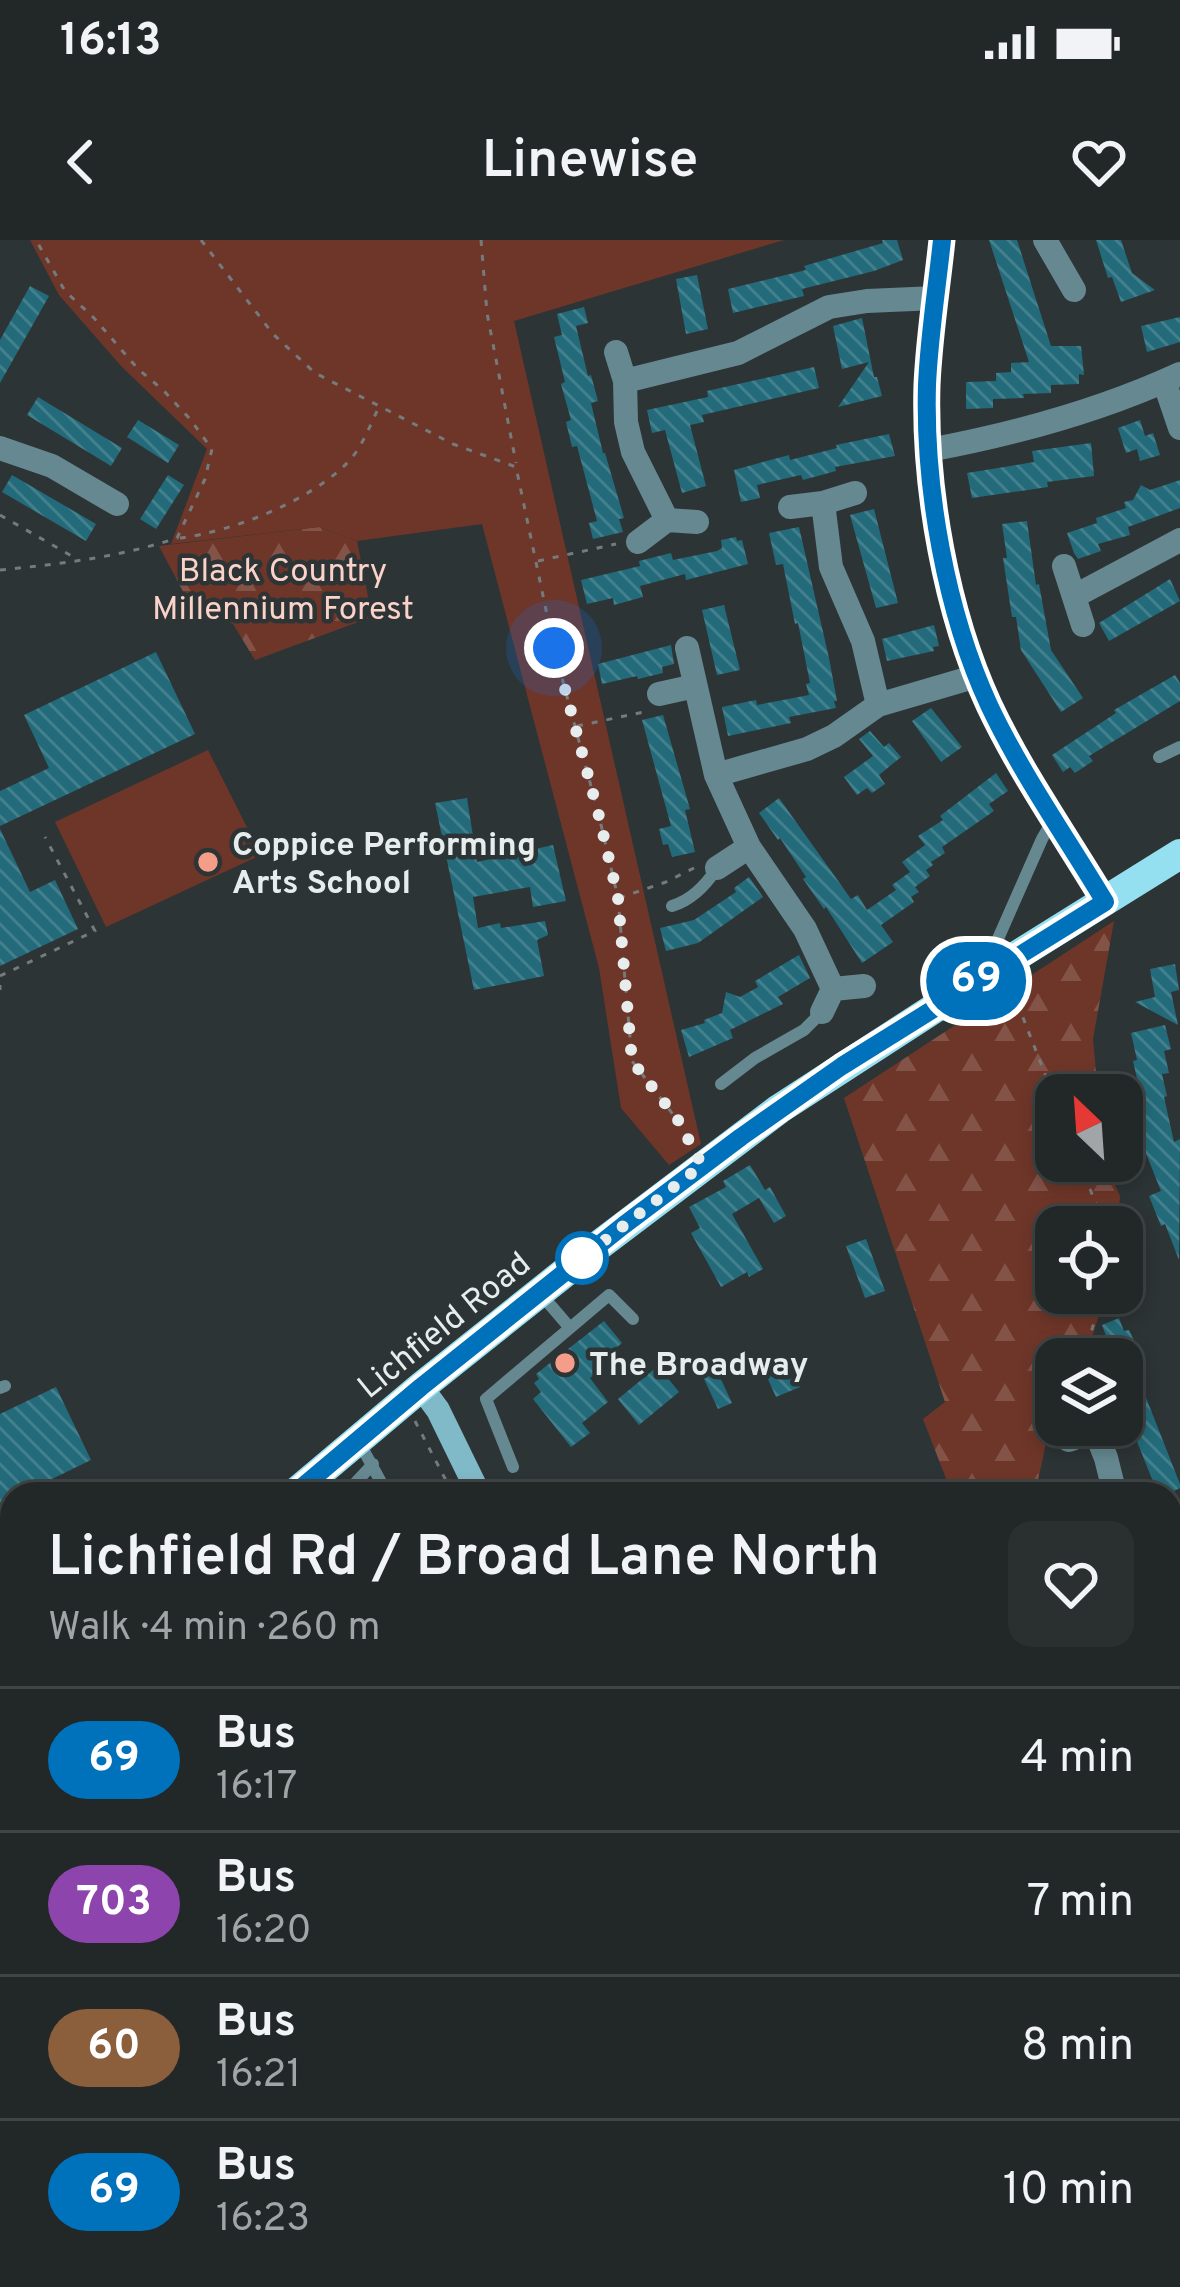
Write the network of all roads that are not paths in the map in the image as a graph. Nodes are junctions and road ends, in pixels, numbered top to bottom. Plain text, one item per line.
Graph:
1 (942, 240) edge
2 (1048, 241) edge
3 (1074, 290) dead end
4 (936, 298) junction
5 (616, 352) dead end
6 (1172, 378) edge
7 (625, 381) junction
8 (1180, 428) edge
9 (0, 448) edge
10 (928, 450) junction
11 (855, 493) dead end
12 (824, 503) junction
13 (118, 504) dead end
14 (790, 507) dead end
15 (668, 520) junction
16 (698, 522) dead end
17 (1180, 540) edge
18 (638, 542) road end
19 (1064, 566) dead end
20 (1075, 596) junction
21 (1083, 625) dead end
22 (687, 648) dead end
23 (977, 676) junction
24 (695, 686) junction
25 (659, 694) road end
26 (878, 705) junction
27 (1180, 747) edge
28 (1159, 757) dead end
29 (716, 775) junction
30 (1054, 818) junction
31 (748, 847) junction
32 (1180, 854) edge
33 (717, 868) joint
34 (1105, 902) junction
35 (672, 906) dead end
36 (986, 975) junction
37 (864, 986) dead end
38 (828, 1000) junction
39 (721, 1084) dead end
40 (539, 1292) junction
41 (633, 1319) dead end
42 (570, 1328) junction
43 (412, 1394) junction
44 (1101, 1446) edge
45 (366, 1452) junction
46 (513, 1467) dead end
47 (315, 1482) edge
48 (351, 1482) edge
49 (381, 1482) edge
50 (473, 1482) edge
51 (1112, 1482) edge

1 - 4 street
2 - 3 street
4 - 7 street
4 - 10 street
5 - 7 street
6 - 8 street
6 - 10 street
7 - 15 street
9 - 13 street
10 - 23 street
11 - 12 street
12 - 14 street
12 - 26 street
15 - 16 street
15 - 18 street
17 - 20 street
19 - 20 street
20 - 21 street
22 - 24 street
23 - 26 street
23 - 30 street
24 - 25 street
24 - 29 street
26 - 29 street
27 - 28 lane
29 - 31 street
30 - 34 street
30 - 36 lane
31 - 33 street
31 - 38 street
32 - 34 main road, Lichfield Road
33 - 35 lane
34 - 36 main road, Lichfield Road
36 - 40 main road, Lichfield Road
37 - 38 street
38 - 39 lane
40 - 42 lane
40 - 43 main road, Lichfield Road
41 - 42 lane
42 - 46 lane
43 - 45 main road, Lichfield Road
43 - 50 street
44 - 51 street
45 - 47 main road, Lichfield Road
45 - 48 lane
45 - 49 lane

